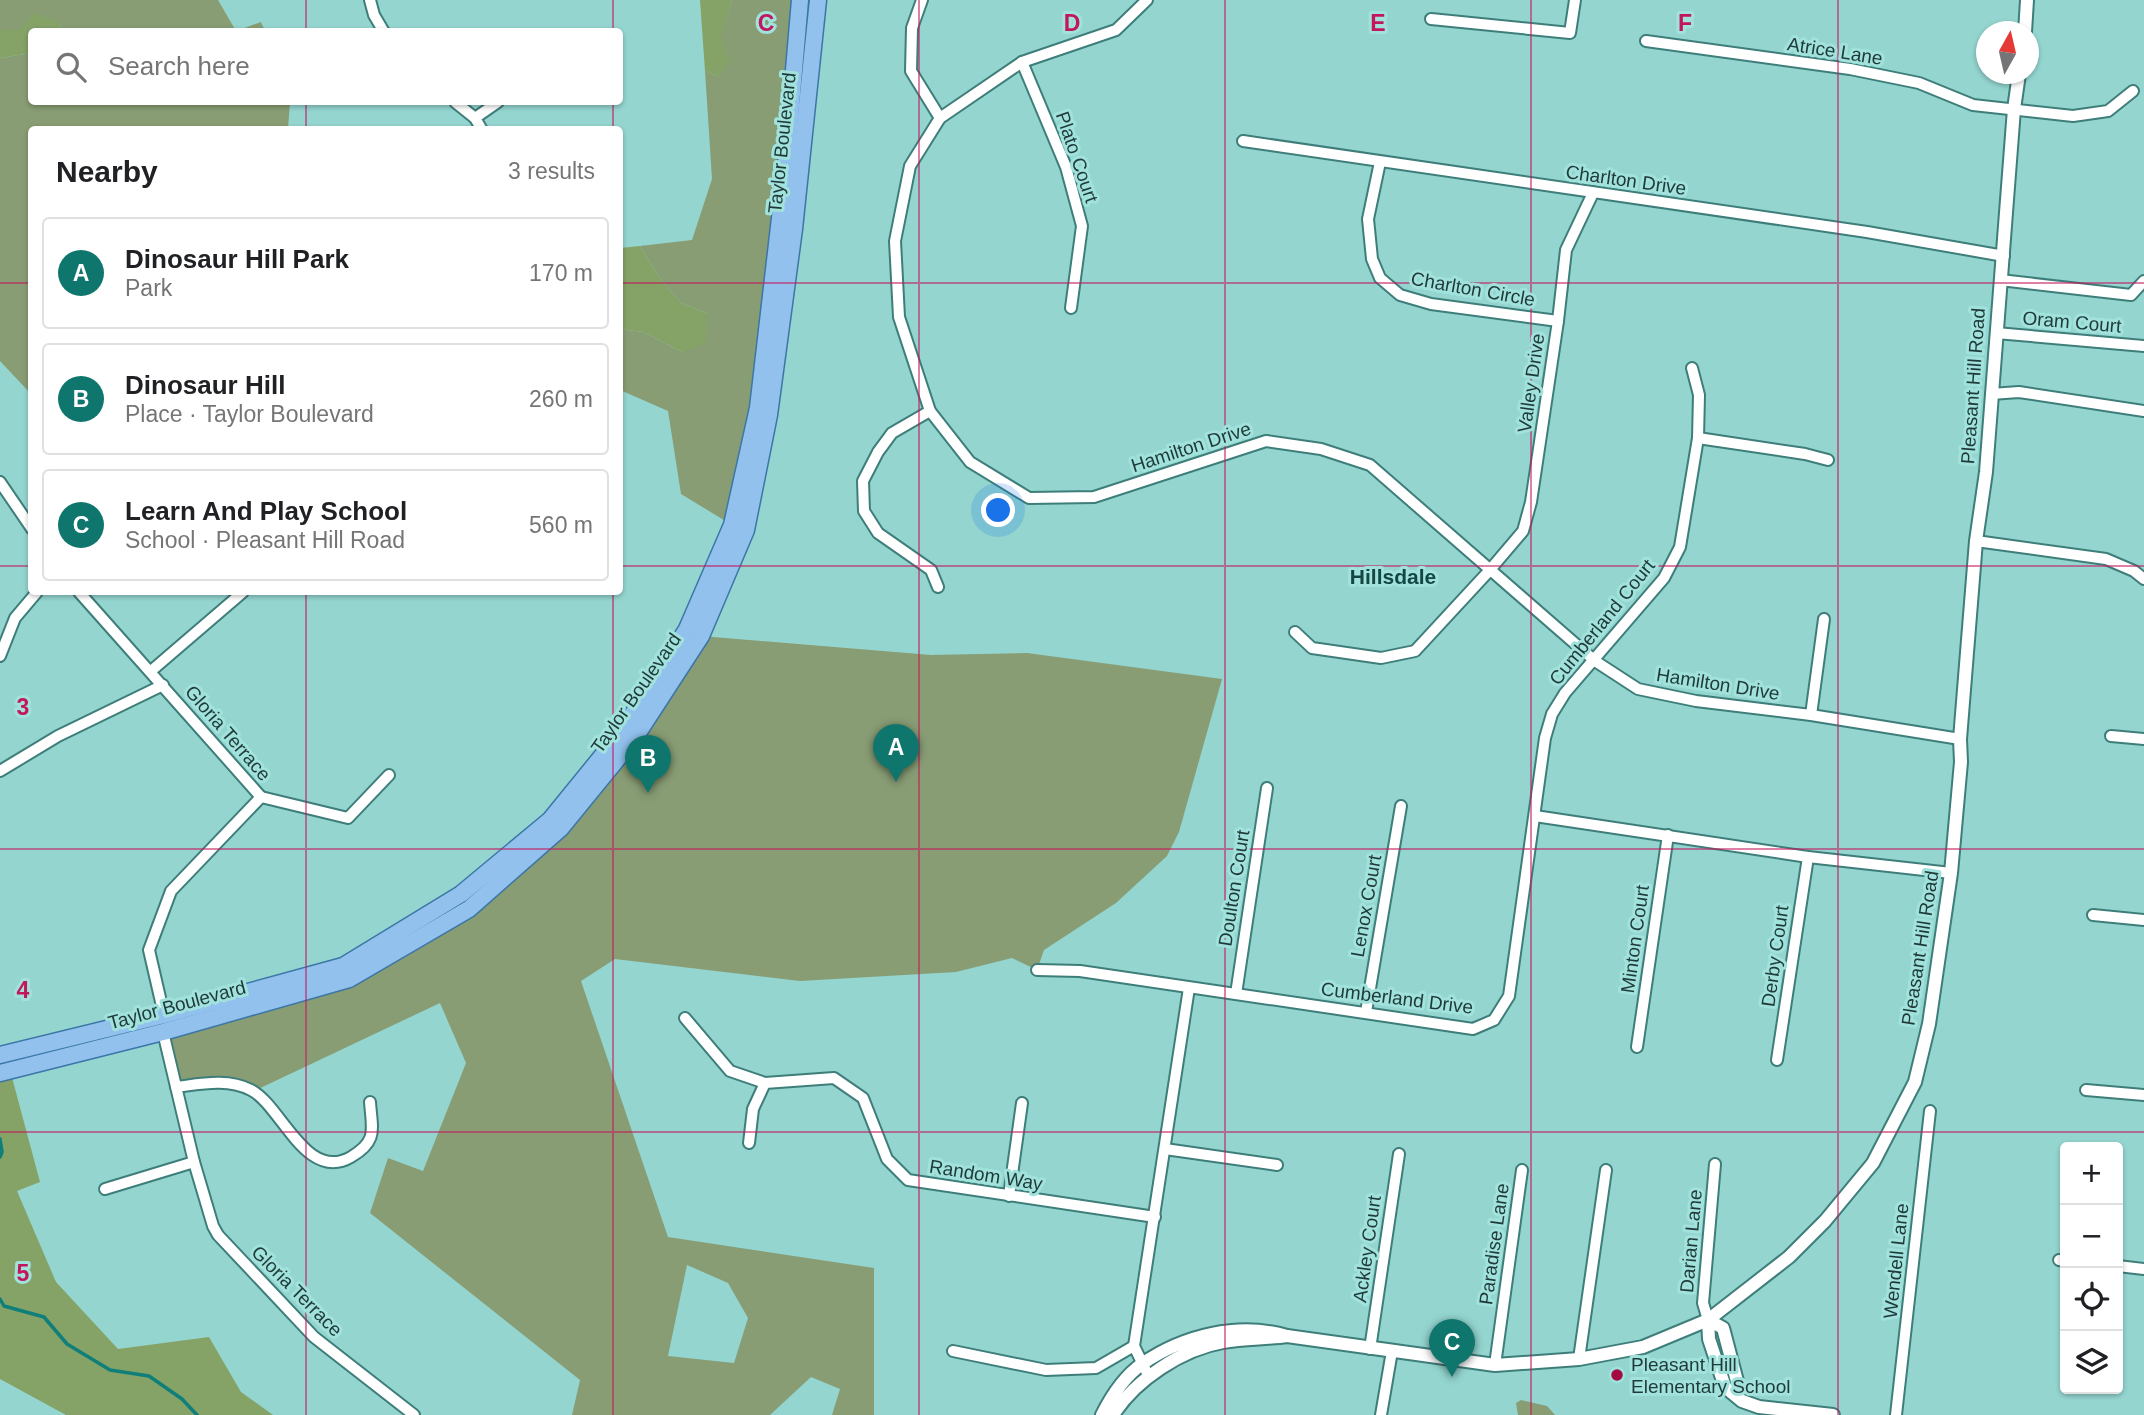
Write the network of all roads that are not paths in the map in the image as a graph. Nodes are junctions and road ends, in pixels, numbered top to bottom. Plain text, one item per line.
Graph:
1 (370, 0) edge
2 (800, 0) edge
3 (818, 0) edge
4 (922, 0) edge
5 (1147, 0) edge
6 (1575, 0) edge
7 (2027, 0) edge
8 (1431, 19) dead end
9 (2026, 21) edge
10 (382, 28) edge
11 (1646, 41) dead end
12 (1022, 62) junction
13 (2018, 84) edge
14 (2133, 91) dead end
15 (459, 105) edge
16 (494, 105) edge
17 (2014, 109) junction
18 (475, 118) junction
19 (940, 118) junction
20 (480, 126) edge
21 (1243, 141) dead end
22 (1380, 162) junction
23 (1593, 193) junction
24 (2004, 256) junction
25 (2000, 280) junction
26 (2144, 281) edge
27 (1071, 308) dead end
28 (1558, 321) junction
29 (1996, 333) junction
30 (2144, 346) edge
31 (1692, 368) dead end
32 (1992, 394) junction
33 (930, 411) junction
34 (2144, 411) edge
35 (1698, 438) junction
36 (1828, 460) dead end
37 (0, 482) edge
38 (28, 523) edge
39 (1976, 541) junction
40 (1489, 571) junction
41 (2144, 579) edge
42 (938, 587) dead end
43 (34, 595) edge
44 (82, 595) edge
45 (240, 595) edge
46 (1824, 619) dead end
47 (1295, 632) dead end
48 (0, 656) edge
49 (1595, 661) junction
50 (151, 671) junction
51 (163, 685) junction
52 (1811, 715) junction
53 (2110, 736) dead end
54 (1960, 739) junction
55 (2144, 739) edge
56 (0, 771) edge
57 (389, 775) dead end
58 (1267, 788) dead end
59 (261, 797) junction
60 (1401, 806) dead end
61 (1535, 816) junction
62 (1668, 835) junction
63 (1808, 856) junction
64 (1951, 873) junction
65 (2093, 915) dead end
66 (2144, 920) edge
67 (1037, 970) dead end
68 (1189, 988) junction
69 (1236, 994) junction
70 (1366, 1012) junction
71 (164, 1015) junction
72 (685, 1018) dead end
73 (163, 1032) junction
74 (1637, 1047) dead end
75 (0, 1055) edge
76 (1777, 1060) dead end
77 (0, 1073) edge
78 (765, 1083) junction
79 (176, 1087) junction
80 (2086, 1090) dead end
81 (2144, 1096) edge
82 (370, 1102) dead end
83 (1022, 1103) dead end
84 (1930, 1111) dead end
85 (749, 1143) dead end
86 (1165, 1149) junction
87 (1399, 1154) dead end
88 (194, 1162) junction
89 (1715, 1164) dead end
90 (1277, 1165) dead end
91 (1522, 1170) dead end
92 (1606, 1170) dead end
93 (105, 1189) dead end
94 (1009, 1196) junction
95 (1155, 1217) junction
96 (2123, 1267) edge
97 (2144, 1269) edge
98 (1708, 1320) junction
99 (1287, 1336) junction
100 (1134, 1346) junction
101 (1370, 1349) junction
102 (953, 1351) dead end
103 (1392, 1351) junction
104 (1579, 1359) junction
105 (1141, 1364) junction
106 (1495, 1364) junction
107 (1149, 1377) junction
108 (414, 1415) edge
109 (1102, 1415) edge
110 (1113, 1415) edge
111 (1381, 1415) edge
112 (1833, 1415) edge
113 (1896, 1415) edge

1 - 10 street
2 - 71 main road, Taylor Boulevard
3 - 73 main road, Taylor Boulevard
4 - 19 street
5 - 12 street, Hamilton Drive
6 - 8 street
7 - 9 street
11 - 17 street, Atrice Lane
12 - 19 street, Hamilton Drive
12 - 27 street, Plato Court
13 - 17 street, Pleasant Hill Road
14 - 17 street, Atrice Lane
15 - 18 street
16 - 18 street
17 - 24 street, Pleasant Hill Road
18 - 20 street
19 - 33 street, Hamilton Drive
21 - 22 street, Charlton Drive
22 - 23 street, Charlton Drive
22 - 28 street, Charlton Circle
23 - 24 street, Charlton Drive
23 - 28 street, Valley Drive
24 - 25 street, Pleasant Hill Road
25 - 26 street
25 - 29 street, Pleasant Hill Road
28 - 40 street, Valley Drive
29 - 30 street, Oram Court
29 - 32 street, Pleasant Hill Road
31 - 35 street, Cumberland Court
32 - 34 street
32 - 39 street, Pleasant Hill Road
33 - 40 street, Hamilton Drive
33 - 42 street
35 - 36 street
35 - 49 street, Cumberland Court
37 - 38 street
39 - 41 street
39 - 54 street, Pleasant Hill Road
40 - 47 street, Valley Drive
40 - 49 street, Hamilton Drive
43 - 48 street
44 - 50 street, Gloria Terrace
45 - 50 street
46 - 52 street
49 - 52 street, Hamilton Drive
49 - 61 street, Cumberland Court
50 - 51 street, Gloria Terrace
51 - 56 street
51 - 59 street, Gloria Terrace
52 - 54 street, Hamilton Drive
53 - 55 street
54 - 64 street, Pleasant Hill Road
57 - 59 street
58 - 69 street, Doulton Court
59 - 71 street, Gloria Terrace
60 - 70 street, Lenox Court
61 - 62 street
61 - 70 street, Cumberland Drive
62 - 63 street
62 - 74 street, Minton Court
63 - 64 street
63 - 76 street, Derby Court
64 - 98 street, Pleasant Hill Road
65 - 66 street
67 - 68 street, Cumberland Drive
68 - 69 street, Cumberland Drive
68 - 86 street
69 - 70 street, Cumberland Drive
71 - 75 main road, Taylor Boulevard
72 - 78 street, Random Way
73 - 77 main road, Taylor Boulevard
73 - 79 street, Gloria Terrace
78 - 85 street
78 - 94 street, Random Way
79 - 82 street
79 - 88 street, Gloria Terrace
80 - 81 street
83 - 94 street
84 - 113 street, Wendell Lane
86 - 90 street
86 - 95 street
87 - 101 street, Ackley Court
88 - 93 street
88 - 108 street, Gloria Terrace
89 - 98 street, Darian Lane
91 - 106 street, Paradise Lane
92 - 104 street
94 - 95 street, Random Way
95 - 100 street
96 - 97 street
98 - 104 street, Pleasant Hill Road
98 - 112 street
99 - 101 street, Pleasant Hill Road
99 - 105 street, Pleasant Hill Road
99 - 107 street, Pleasant Hill Road
100 - 102 street
100 - 105 street
101 - 103 street, Pleasant Hill Road
103 - 106 street, Pleasant Hill Road
103 - 111 street
104 - 106 street, Pleasant Hill Road
105 - 107 street
105 - 109 street, Pleasant Hill Road
107 - 110 street, Pleasant Hill Road

